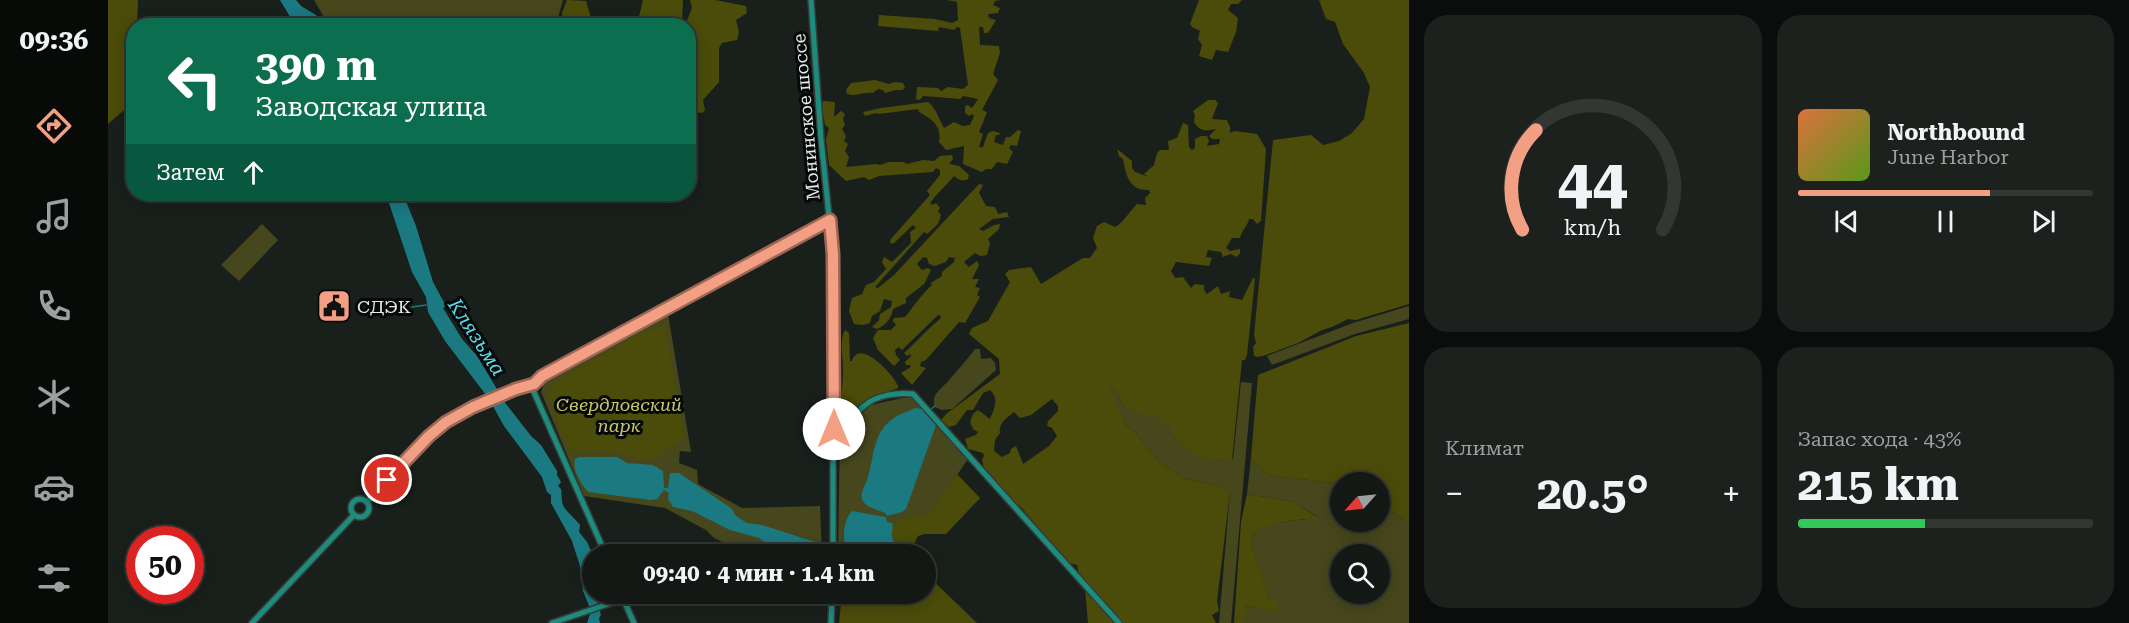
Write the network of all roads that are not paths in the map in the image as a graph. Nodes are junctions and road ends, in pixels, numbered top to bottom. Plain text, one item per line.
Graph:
1 (811, 0) edge
2 (830, 220) junction
3 (534, 384) junction
4 (834, 429) junction
5 (367, 502) junction
6 (354, 515) junction
7 (601, 544) edge
8 (833, 544) edge
9 (609, 604) edge
10 (626, 604) edge
11 (832, 604) edge
12 (252, 623) edge
13 (552, 623) edge
14 (634, 623) edge
15 (831, 623) edge
16 (1119, 623) edge

1 - 2 street, Монинское шоссе
2 - 3 street
2 - 4 street, Монинское шоссе
3 - 5 street
3 - 7 street
4 - 8 street, Монинское шоссе
4 - 16 street
5 - 6 street
5 - 6 street
6 - 12 street
9 - 13 street
10 - 14 street
11 - 15 street

